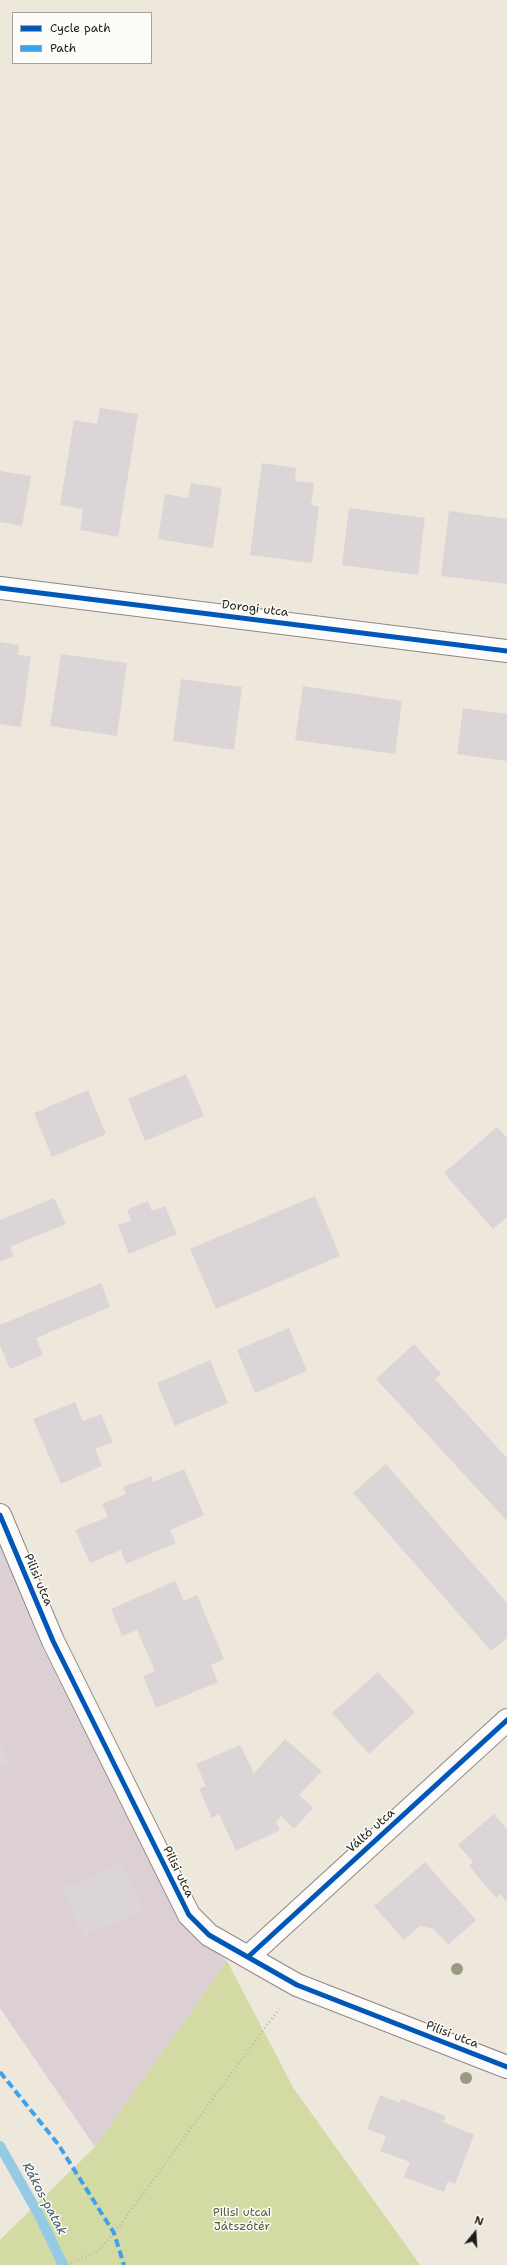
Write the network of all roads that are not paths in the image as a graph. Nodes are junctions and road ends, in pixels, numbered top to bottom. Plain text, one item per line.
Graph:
1 (0, 588) edge
2 (507, 651) edge
3 (0, 1515) edge
4 (507, 1720) edge
5 (249, 1956) junction
6 (507, 2067) edge

1 - 2 street, Dorogi utca
3 - 5 street, Pilisi utca
4 - 5 street, Váltó utca
5 - 6 street, Pilisi utca

